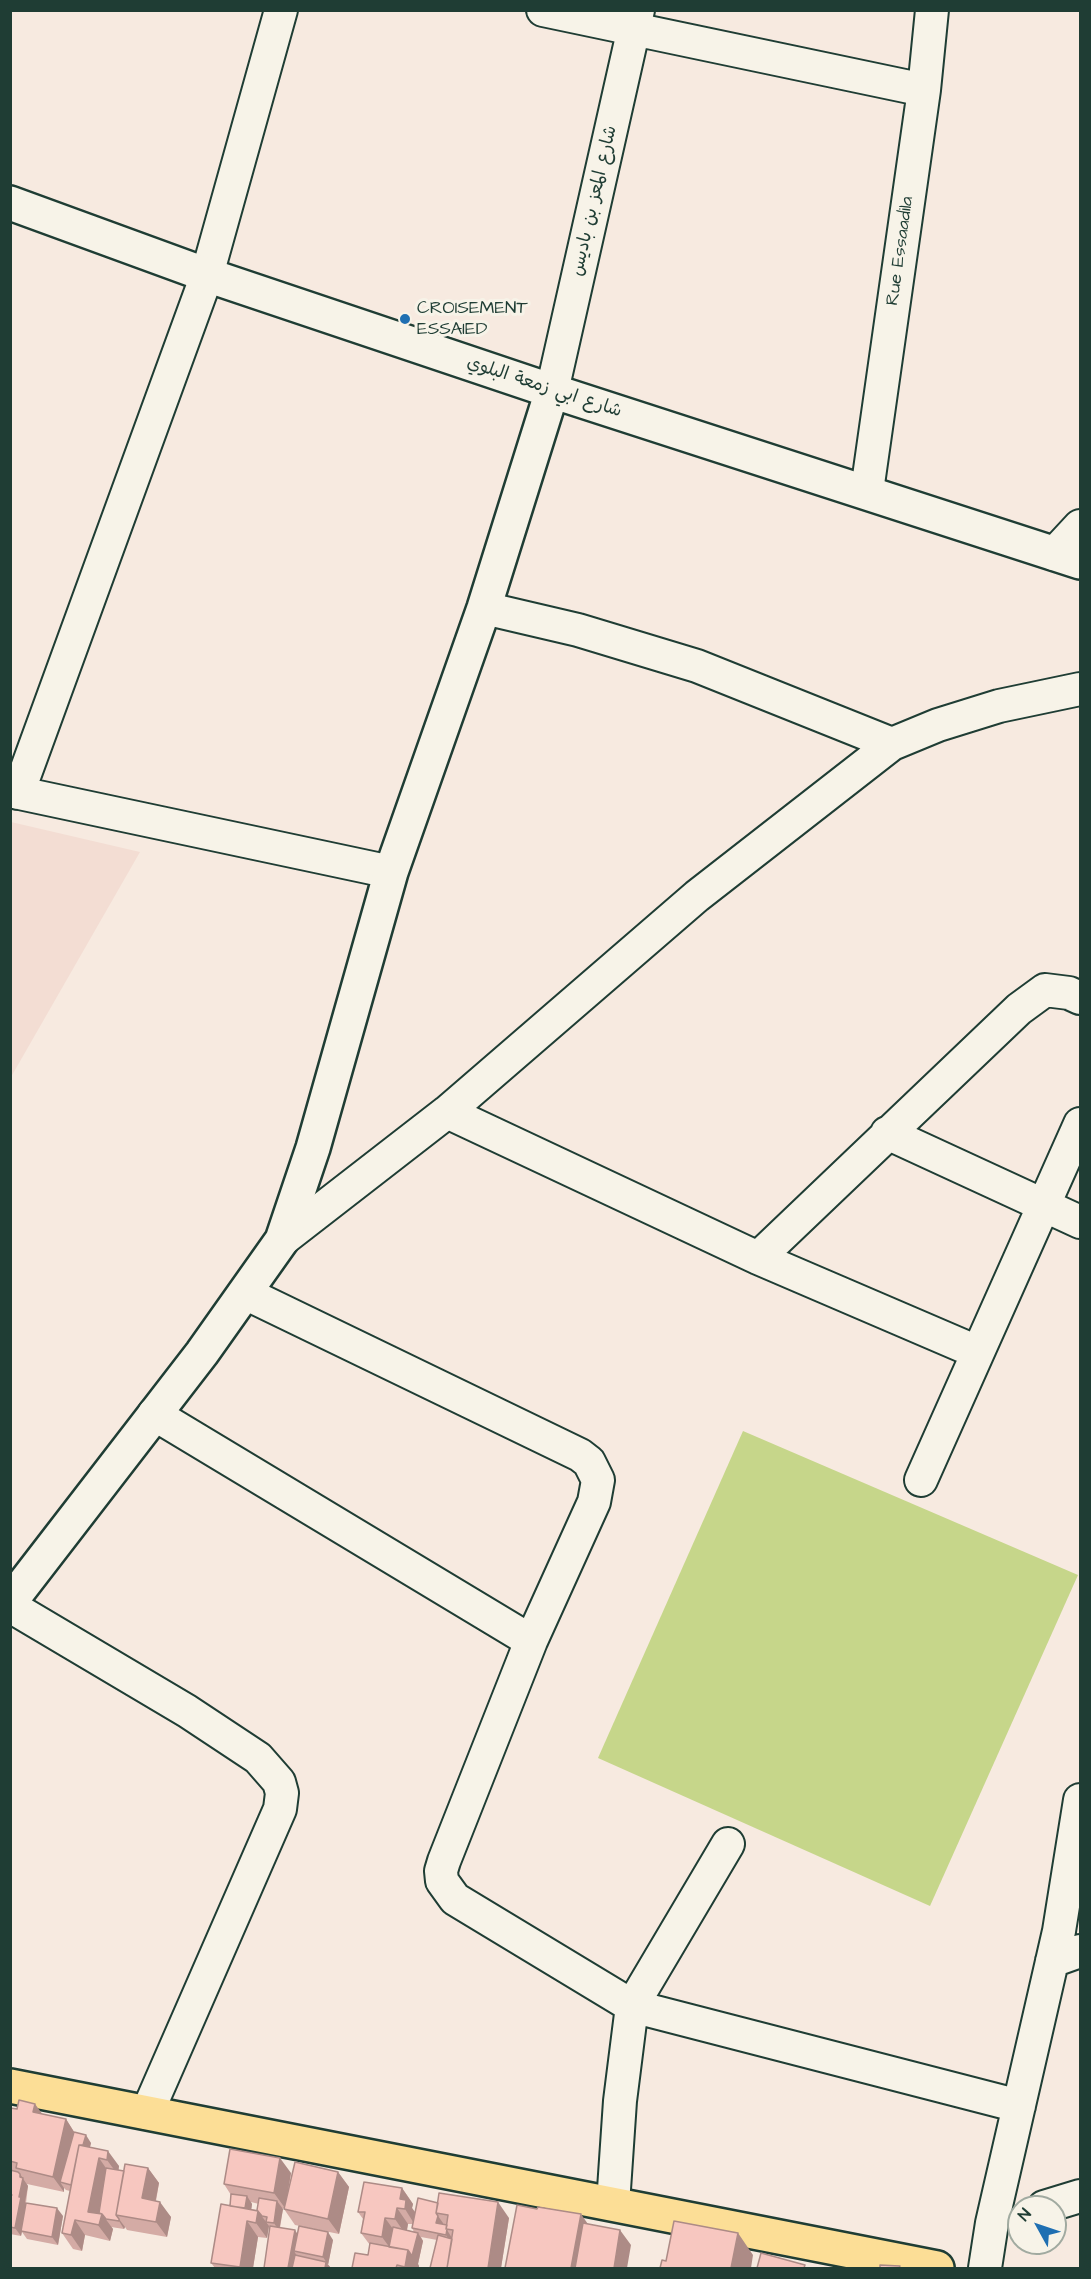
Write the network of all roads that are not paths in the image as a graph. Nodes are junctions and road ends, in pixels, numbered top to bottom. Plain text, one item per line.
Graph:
1 (281, 10) edge
2 (543, 10) edge
3 (932, 10) edge
4 (636, 20) edge
5 (924, 90) junction
6 (10, 203) edge
7 (207, 275) junction
8 (552, 391) junction
9 (867, 491) junction
10 (1080, 526) edge
11 (1067, 558) edge
12 (484, 608) junction
13 (1080, 689) edge
14 (892, 744) junction
15 (14, 792) edge
16 (391, 872) junction
17 (1080, 998) edge
18 (447, 1112) junction
19 (1080, 1124) edge
20 (887, 1133) junction
21 (1044, 1204) junction
22 (1080, 1222) edge
23 (282, 1240) junction
24 (758, 1258) junction
25 (245, 1293) junction
26 (977, 1352) junction
27 (154, 1414) junction
28 (921, 1480) dead end
29 (10, 1604) edge
30 (531, 1641) junction
31 (1080, 1800) edge
32 (728, 1844) dead end
33 (1066, 1956) edge
34 (632, 2006) junction
35 (10, 2086) edge
36 (1019, 2106) junction
37 (147, 2113) junction
38 (613, 2204) junction
39 (1005, 2219) edge
40 (840, 2260) edge
41 (937, 2268) edge
42 (985, 2268) edge

1 - 7 street
2 - 4 street
3 - 5 street, Rue Essaadila
4 - 5 street
4 - 8 street, شارع المعز بن باديس
5 - 9 street, Rue Essaadila
6 - 7 street, شارع ابي زمعة البلوي
7 - 8 street, شارع ابي زمعة البلوي
7 - 15 street
8 - 9 street, شارع ابي زمعة البلوي
8 - 12 street
9 - 11 street, شارع ابي زمعة البلوي
10 - 11 street
12 - 14 street
12 - 16 street
13 - 14 street
14 - 18 street
15 - 16 street
16 - 23 street
17 - 20 street
18 - 23 street
18 - 24 street
19 - 21 street
20 - 21 street
20 - 24 street
21 - 22 street
21 - 26 street
23 - 25 street
24 - 26 street
25 - 27 street
25 - 30 street
26 - 28 street
27 - 29 street
27 - 30 street
29 - 37 street
30 - 34 street
31 - 33 street
32 - 34 street
33 - 36 street
34 - 36 street
34 - 38 street
35 - 37 main road
36 - 39 street
37 - 38 main road
38 - 40 main road
39 - 42 street
40 - 41 main road

